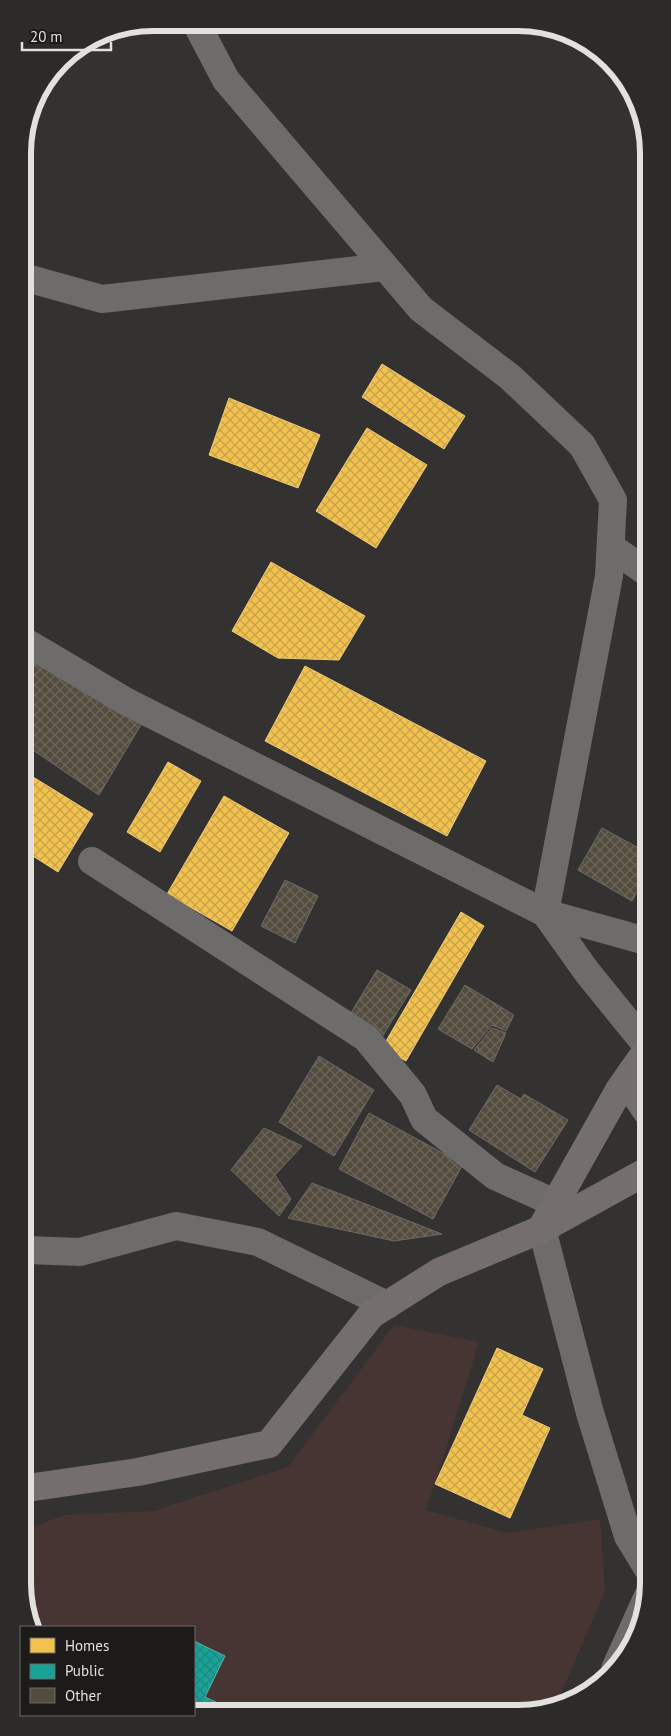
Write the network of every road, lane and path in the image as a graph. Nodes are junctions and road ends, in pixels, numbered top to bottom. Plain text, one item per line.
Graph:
1 (200, 31) edge
2 (384, 267) junction
3 (32, 279) edge
4 (611, 547) junction
5 (640, 567) edge
6 (32, 646) edge
7 (92, 861) dead end
8 (545, 913) junction
9 (639, 940) edge
10 (639, 1038) edge
11 (639, 1060) edge
12 (630, 1074) junction
13 (639, 1101) edge
14 (639, 1174) edge
15 (557, 1204) junction
16 (542, 1228) junction
17 (31, 1250) edge
18 (387, 1305) junction
19 (31, 1487) edge
20 (639, 1555) edge

1 - 2 street
2 - 3 street
2 - 4 street
4 - 5 street
4 - 8 street
6 - 8 street
7 - 15 street
8 - 9 street
8 - 10 street
11 - 12 main road
12 - 13 main road
12 - 15 main road
14 - 16 main road
15 - 16 main road
16 - 18 main road
16 - 20 street
17 - 18 street
18 - 19 main road

